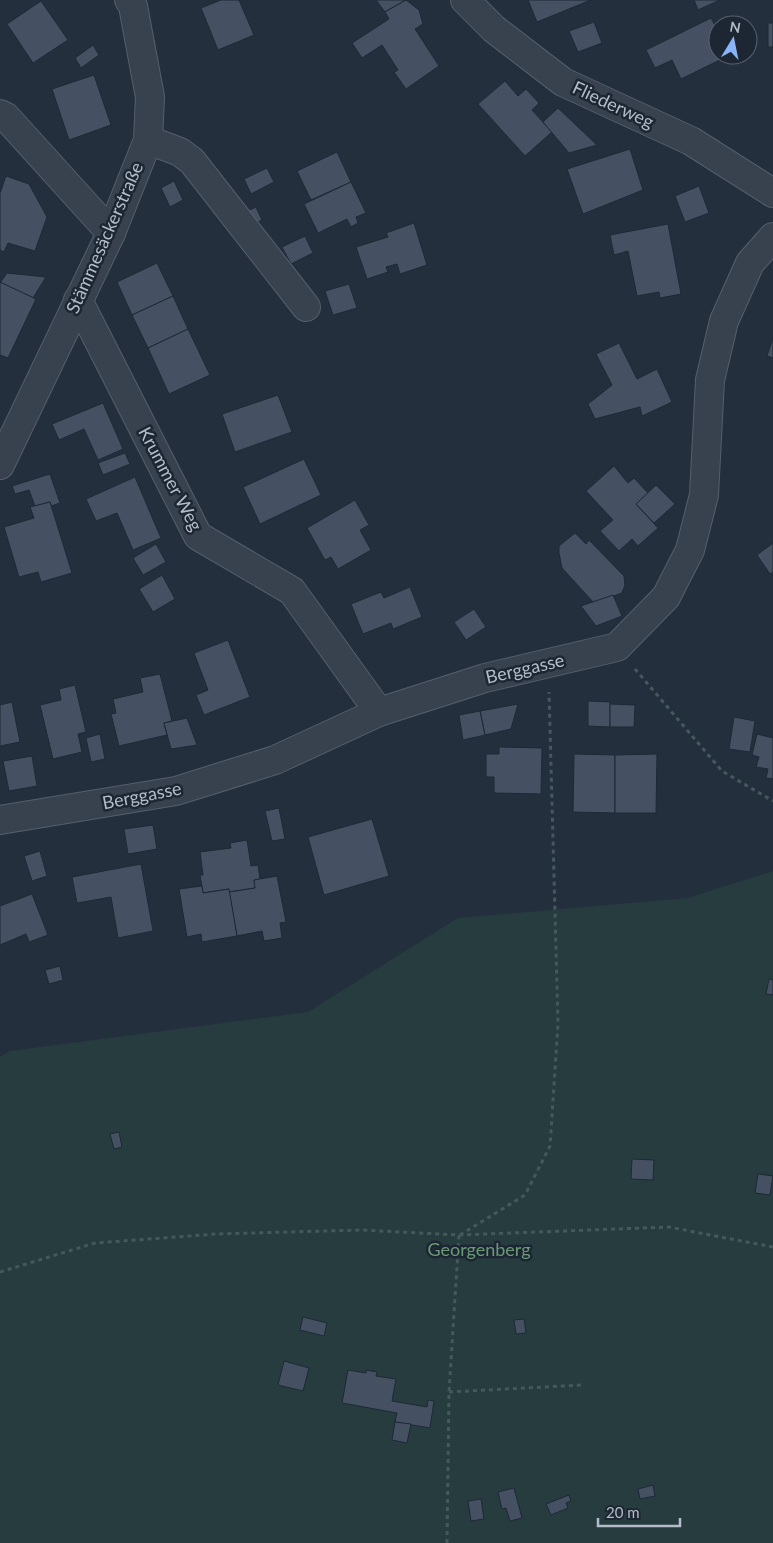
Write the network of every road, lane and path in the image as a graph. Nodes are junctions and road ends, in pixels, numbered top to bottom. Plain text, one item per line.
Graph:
1 (130, 0) edge
2 (465, 0) edge
3 (0, 114) edge
4 (148, 140) junction
5 (773, 193) edge
6 (111, 233) junction
7 (773, 237) edge
8 (78, 300) junction
9 (306, 307) dead end
10 (0, 465) edge
11 (617, 647) junction
12 (549, 664) junction
13 (379, 712) junction
14 (773, 801) edge
15 (0, 820) edge
16 (459, 1235) junction
17 (773, 1247) edge
18 (0, 1272) edge
19 (582, 1385) dead end
20 (449, 1392) junction
21 (447, 1543) edge

1 - 4 street, Stämmesäckerstraße
2 - 5 street, Fliederweg
3 - 6 street
4 - 6 street, Stämmesäckerstraße
4 - 9 street
6 - 8 street, Stämmesäckerstraße
7 - 11 street
8 - 10 street, Stämmesäckerstraße
8 - 13 street, Krummer Weg
11 - 12 street, Berggasse
11 - 14 path
12 - 13 street, Berggasse
12 - 16 path
13 - 15 street, Berggasse
16 - 17 path
16 - 18 path
16 - 20 path
19 - 20 path
20 - 21 path

